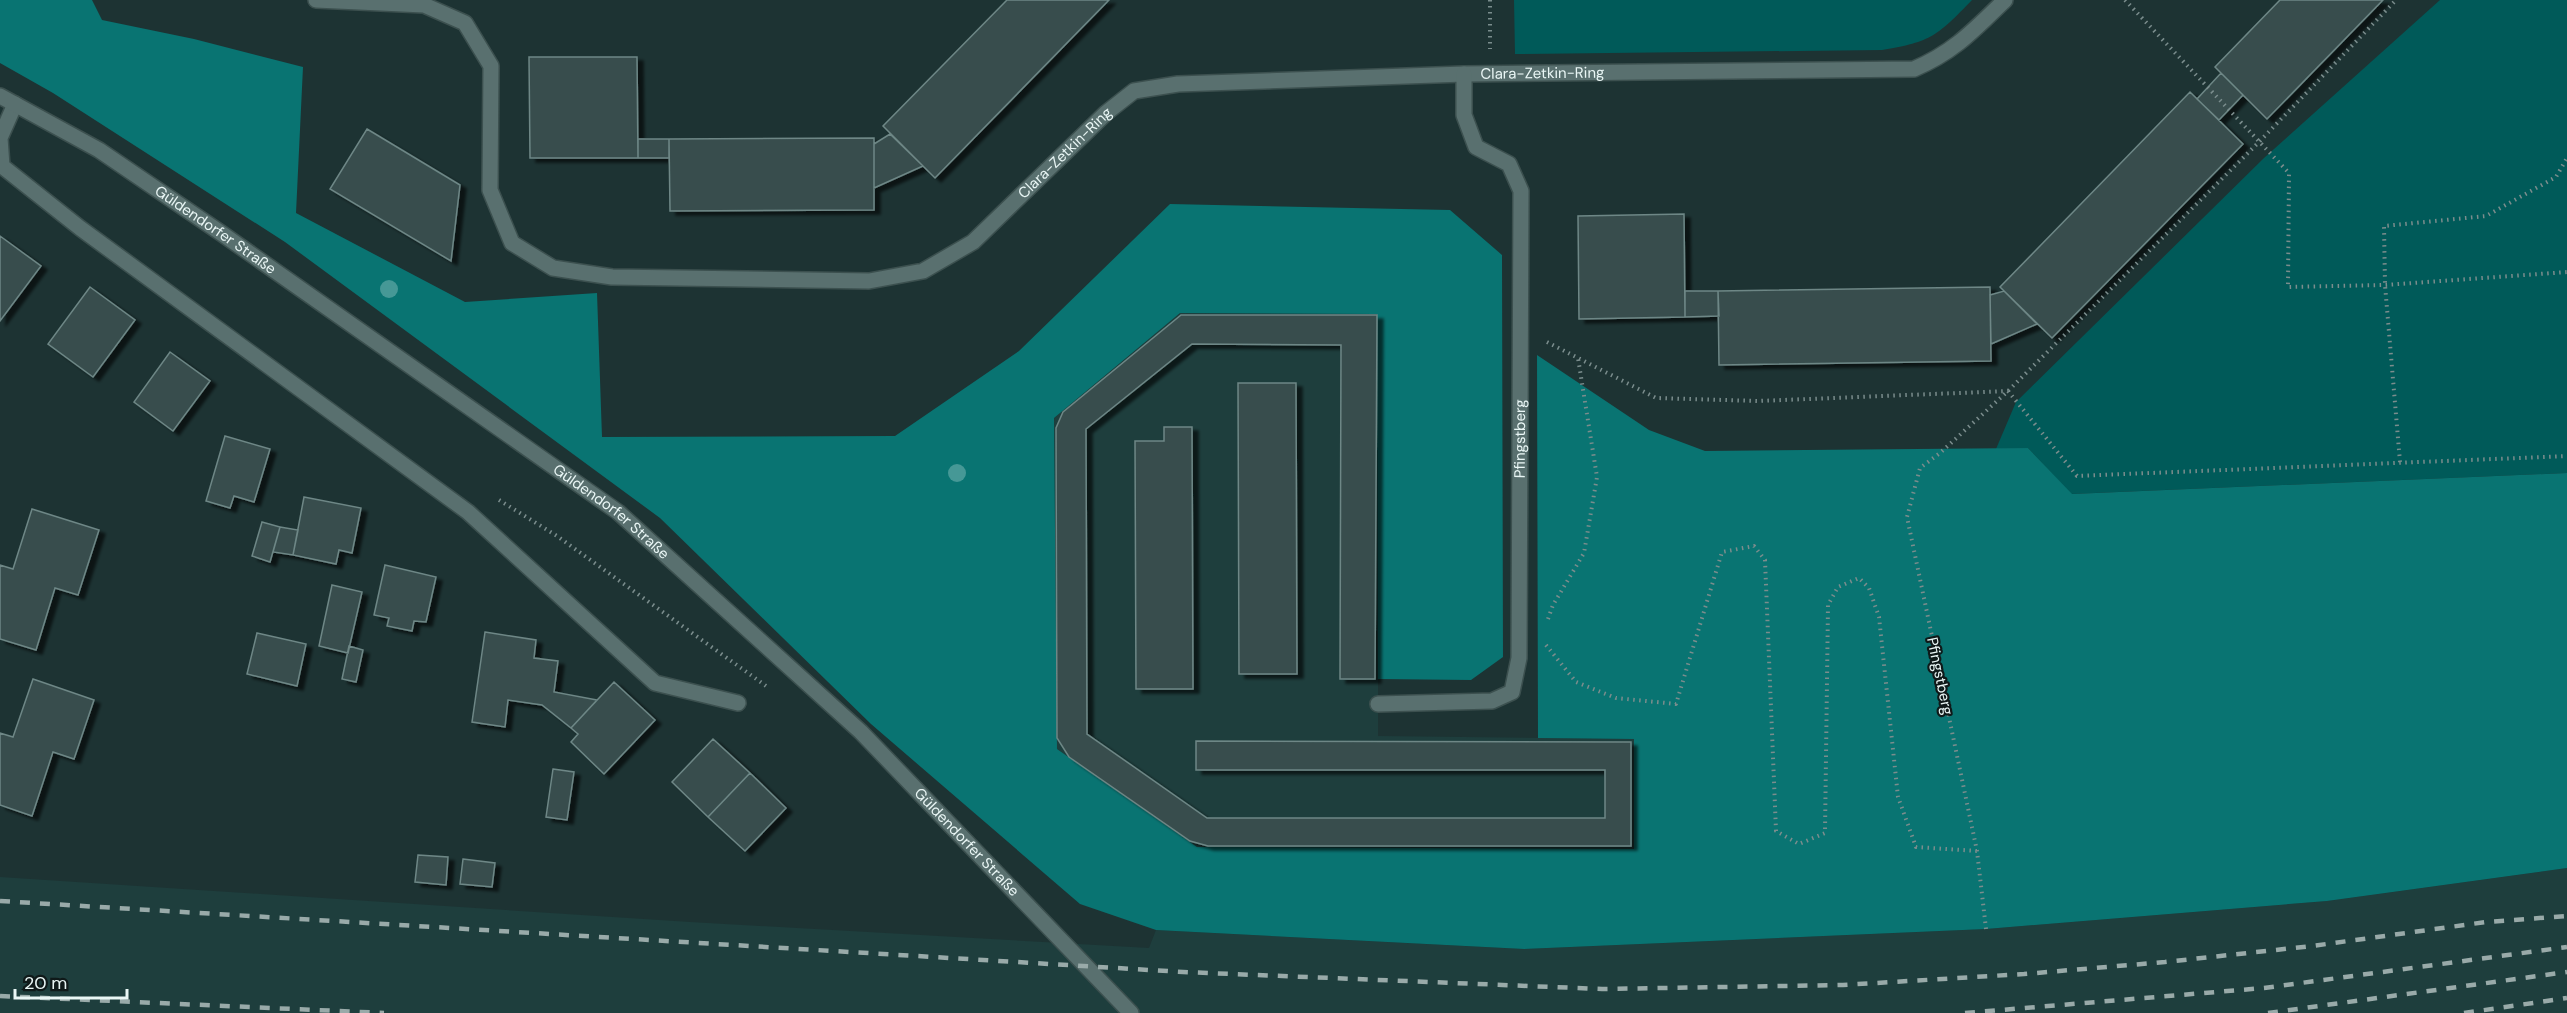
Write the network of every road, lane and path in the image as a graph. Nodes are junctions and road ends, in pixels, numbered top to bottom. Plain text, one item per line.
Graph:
1 (316, 0) edge
2 (1490, 0) edge
3 (2005, 0) edge
4 (2126, 0) edge
5 (2396, 0) edge
6 (1464, 74) junction
7 (1491, 74) junction
8 (0, 94) edge
9 (15, 104) junction
10 (2259, 142) junction
11 (2567, 158) edge
12 (2567, 272) edge
13 (2385, 285) junction
14 (1519, 328) junction
15 (1578, 358) junction
16 (2008, 391) junction
17 (2567, 456) edge
18 (2400, 462) junction
19 (490, 495) dead end
20 (1547, 622) dead end
21 (1541, 640) dead end
22 (770, 689) dead end
23 (738, 703) dead end
24 (1378, 704) dead end
25 (1977, 851) junction
26 (1986, 929) dead end
27 (1131, 1013) edge

1 - 6 street, Clara-Zetkin-Ring
2 - 7 path
3 - 7 street, Clara-Zetkin-Ring
4 - 10 path
5 - 10 path, Pfingstberg
6 - 7 street, Clara-Zetkin-Ring
6 - 14 street, Pfingstberg
8 - 9 street, Güldendorfer Straße
9 - 23 street
9 - 27 street, Güldendorfer Straße
10 - 13 path
10 - 16 path, Pfingstberg
11 - 13 path
12 - 13 path
13 - 18 path
14 - 15 path
14 - 24 street, Pfingstberg
15 - 16 path
15 - 20 path
16 - 18 path
16 - 25 path, Pfingstberg
17 - 18 path
19 - 22 path
21 - 25 path
25 - 26 path, Pfingstberg

